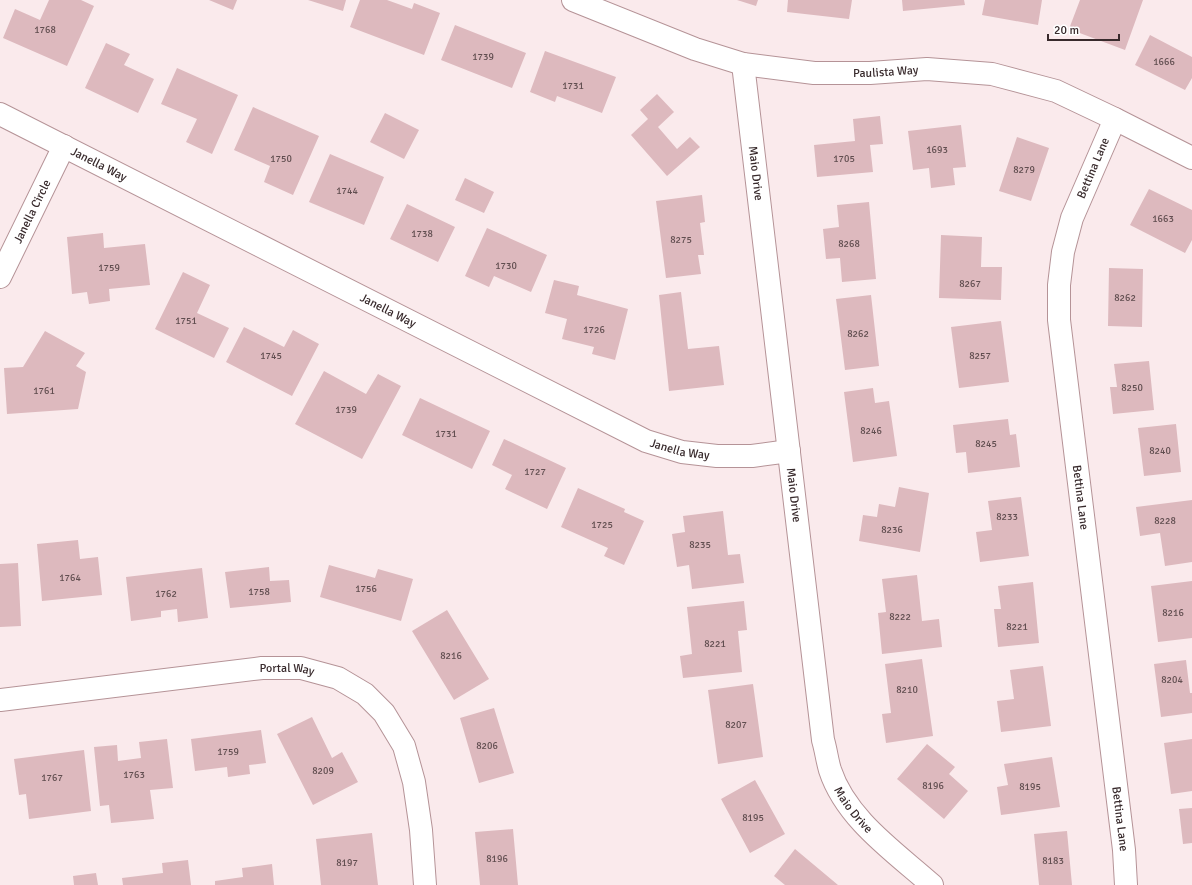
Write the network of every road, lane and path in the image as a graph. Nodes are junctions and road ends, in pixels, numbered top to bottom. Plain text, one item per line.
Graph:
1 (573, 0) edge
2 (743, 64) junction
3 (0, 114) edge
4 (1115, 118) junction
5 (64, 146) junction
6 (1192, 158) edge
7 (0, 277) edge
8 (789, 451) junction
9 (0, 700) edge
10 (425, 885) edge
11 (932, 885) edge
12 (1126, 885) edge

1 - 2 street, Paulista Way
2 - 4 street, Paulista Way
2 - 8 street, Maio Drive
3 - 5 street, Janella Way
4 - 6 street, Paulista Way
4 - 12 street, Bettina Lane
5 - 7 street, Janella Circle
5 - 8 street, Janella Way
8 - 11 street, Maio Drive
9 - 10 street, Portal Way

